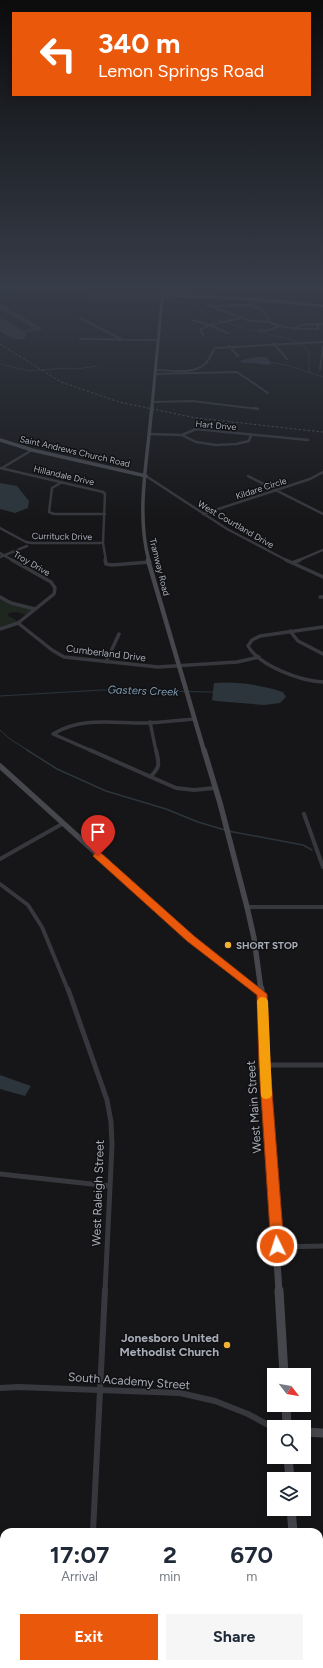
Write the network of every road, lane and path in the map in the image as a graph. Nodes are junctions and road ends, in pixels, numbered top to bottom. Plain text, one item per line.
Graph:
1 (156, 367) edge
2 (200, 367) edge
3 (156, 372) junction
4 (268, 393) dead end
5 (152, 404) junction
6 (258, 409) dead end
7 (150, 434) junction
8 (182, 435) junction
9 (251, 435) junction
10 (0, 440) edge
11 (308, 440) dead end
12 (32, 450) junction
13 (1, 468) edge
14 (323, 472) edge
15 (146, 476) junction
16 (248, 476) dead end
17 (62, 482) junction
18 (276, 490) junction
19 (105, 514) junction
20 (203, 514) junction
21 (323, 514) edge
22 (0, 528) edge
23 (103, 543) junction
24 (27, 546) dead end
25 (323, 550) edge
26 (0, 553) edge
27 (2, 556) edge
28 (150, 562) junction
29 (292, 563) junction
30 (323, 577) edge
31 (0, 597) edge
32 (36, 609) junction
33 (18, 623) junction
34 (323, 627) edge
35 (0, 629) edge
36 (290, 631) junction
37 (119, 634) dead end
38 (323, 654) edge
39 (259, 657) junction
40 (106, 662) junction
41 (180, 665) junction
42 (323, 682) edge
43 (195, 719) junction
44 (150, 722) junction
45 (0, 766) edge
46 (150, 777) junction
47 (216, 791) junction
48 (304, 814) dead end
49 (62, 824) junction
50 (0, 859) edge
51 (323, 867) edge
52 (0, 884) edge
53 (247, 907) junction
54 (323, 907) edge
55 (262, 994) junction
56 (264, 1065) junction
57 (323, 1065) edge
58 (0, 1174) edge
59 (110, 1186) junction
60 (277, 1246) junction
61 (323, 1246) edge
62 (284, 1368) edge
63 (0, 1388) edge
64 (101, 1389) junction
65 (267, 1424) edge
66 (311, 1432) edge
67 (323, 1433) edge
68 (292, 1516) edge
69 (93, 1528) edge
70 (293, 1528) edge

1 - 3 main road, Tramway Road
2 - 3 street
3 - 4 street
3 - 5 main road, Tramway Road
5 - 6 street
5 - 7 main road, Tramway Road, bridge
7 - 8 street, Hart Drive
7 - 15 main road, Tramway Road
8 - 9 street, Hart Drive
8 - 9 street, Hart Drive
9 - 11 street, Hart Drive
10 - 12 main road, Saint Andrews Church Road
12 - 13 street
12 - 15 main road, Saint Andrews Church Road
13 - 17 street, Hillandale Drive
14 - 18 street, Kildare Circle
15 - 20 street, West Courtland Drive
15 - 28 main road, Tramway Road
16 - 18 street
17 - 19 street, Hillandale Drive
17 - 19 street
18 - 20 street, Kildare Circle
18 - 21 street
19 - 23 street, Hillandale Drive
20 - 29 street, West Courtland Drive
22 - 23 street, Currituck Drive
23 - 28 street, Hillandale Drive
24 - 27 street
25 - 29 street
26 - 27 street, Troy Drive
27 - 32 street, Troy Drive
28 - 41 main road, Tramway Road
29 - 30 street, West Courtland Drive
31 - 32 street
32 - 33 street, Troy Drive
33 - 35 street, Troy Drive
33 - 40 street, Cumberland Drive
34 - 36 street
36 - 38 street
36 - 39 street
37 - 40 street
39 - 41 street, Cumberland Drive
39 - 42 street
40 - 41 street, Cumberland Drive
41 - 43 main road, Tramway Road
43 - 44 street
43 - 47 main road, Tramway Road
44 - 46 street
44 - 46 street
45 - 49 main road
46 - 47 street
47 - 53 main road, West Main Street
48 - 51 street
49 - 50 street
49 - 55 main road
52 - 59 street, West Raleigh Street
53 - 54 street
53 - 55 main road, West Main Street
55 - 56 main road, West Main Street
56 - 57 street
56 - 60 main road, West Main Street
58 - 59 street
59 - 64 street, West Raleigh Street
60 - 61 street
60 - 62 main road, West Main Street
63 - 64 street, South Academy Street
64 - 65 street, South Academy Street
64 - 69 street, West Raleigh Street
66 - 67 main road
68 - 70 main road

